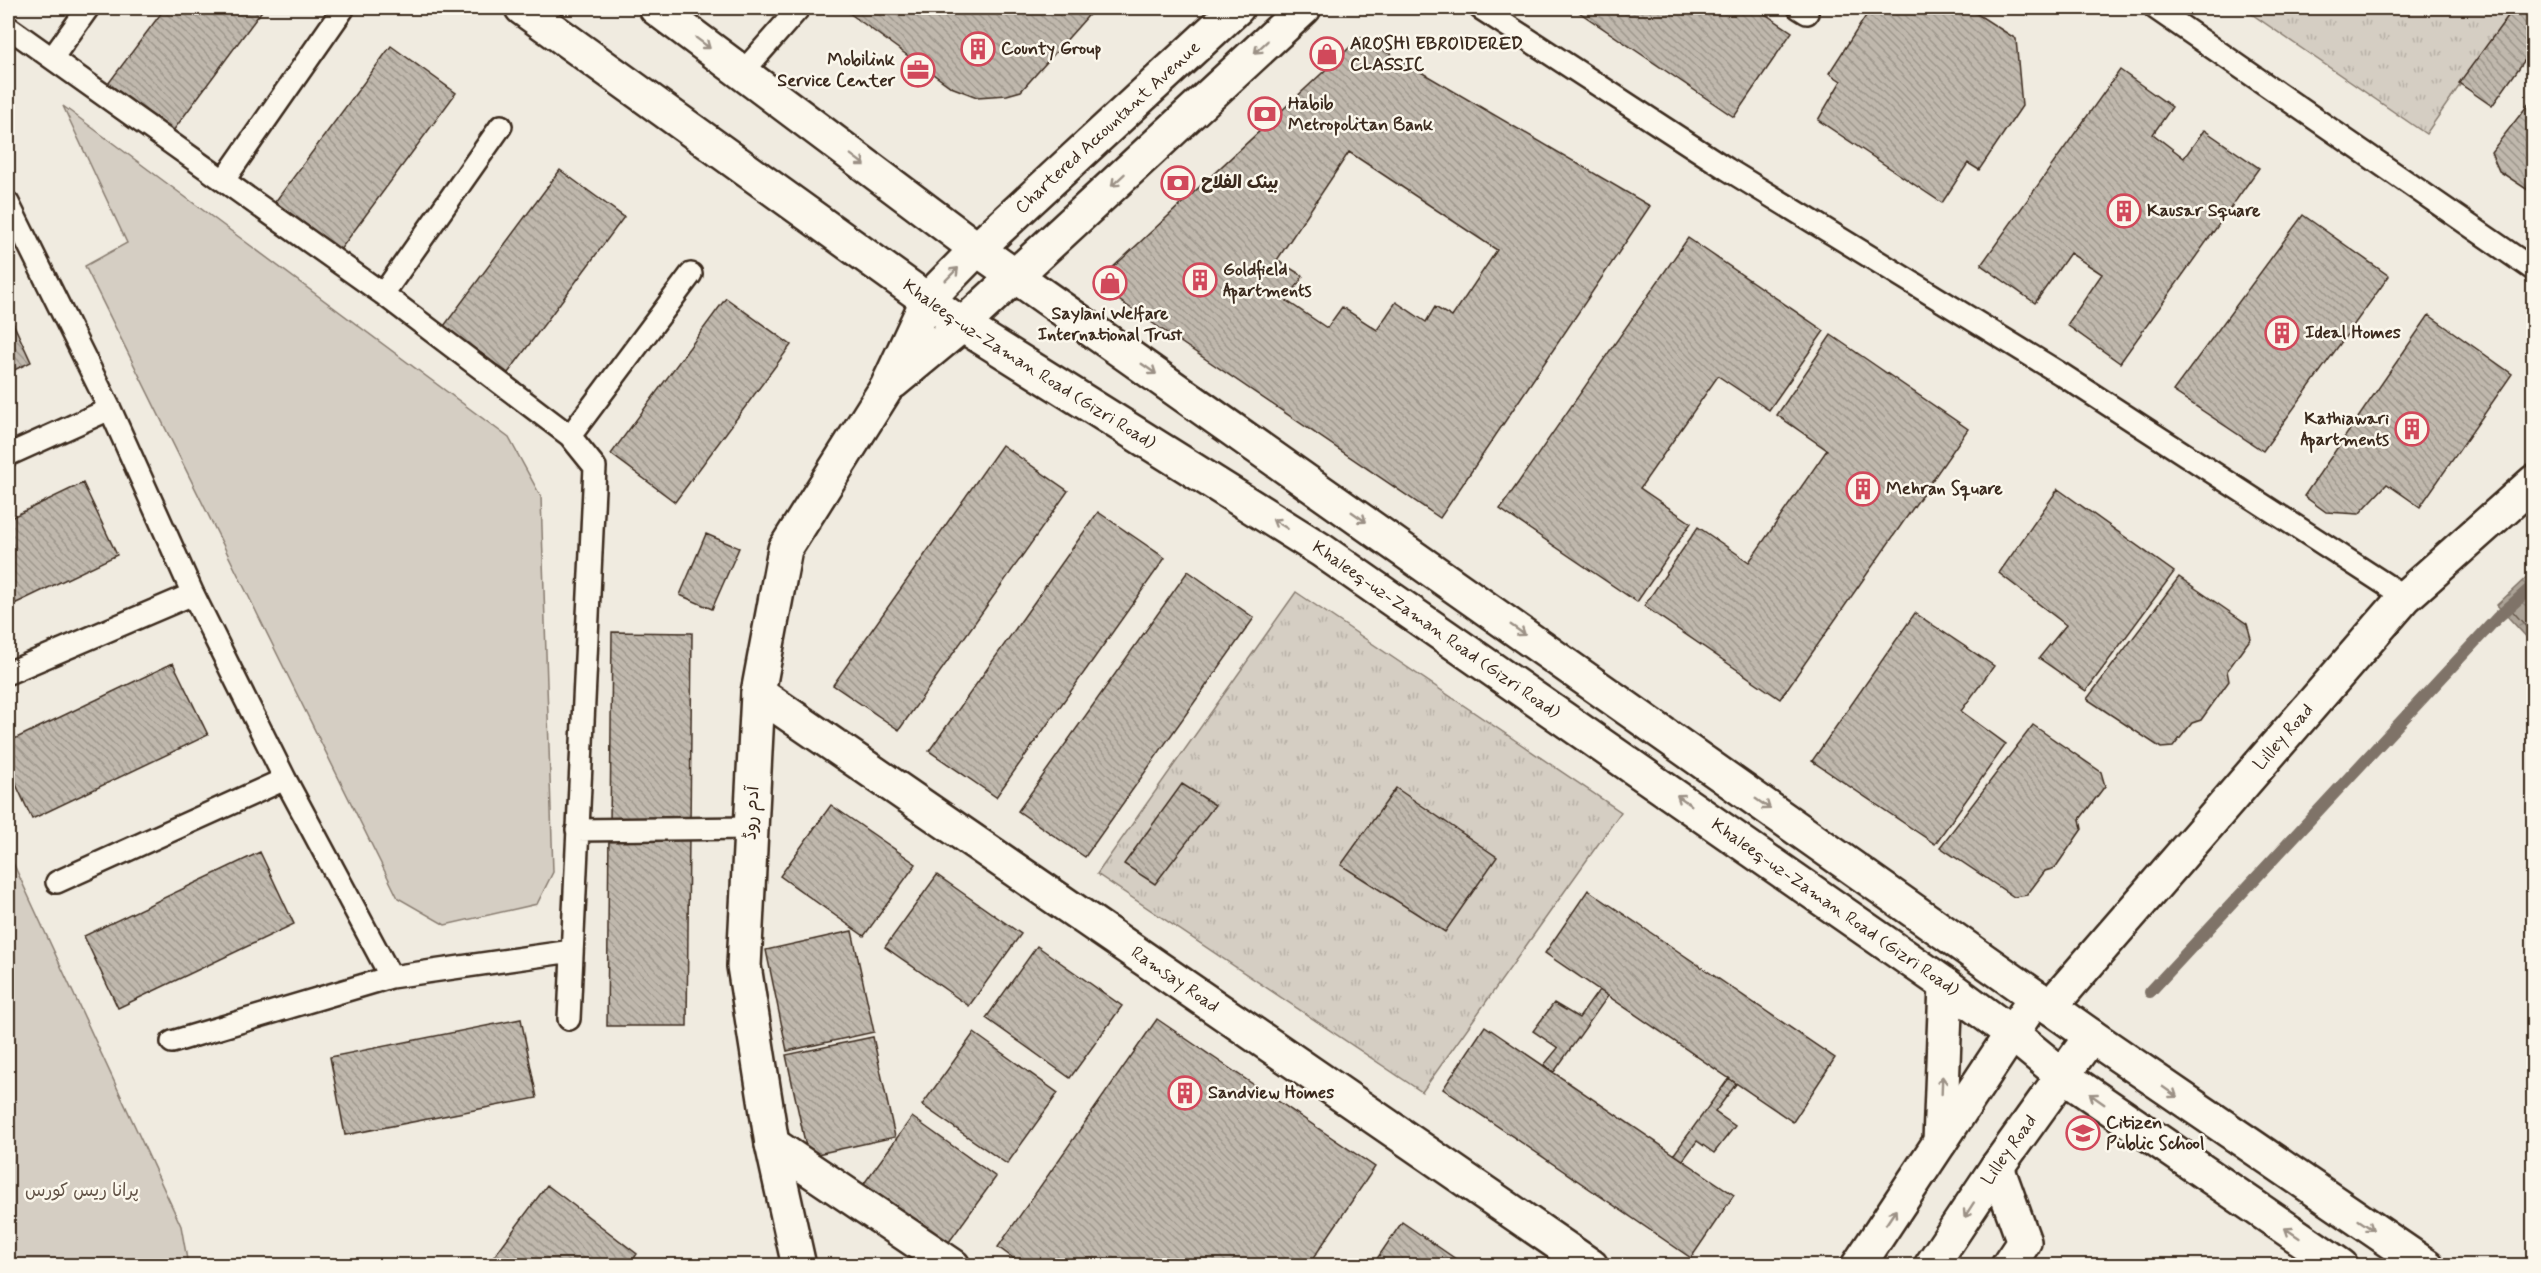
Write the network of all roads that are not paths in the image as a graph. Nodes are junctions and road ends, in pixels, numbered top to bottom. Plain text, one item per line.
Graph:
1 (88, 8) edge
2 (522, 8) edge
3 (656, 8) edge
4 (800, 8) edge
5 (1237, 8) edge
6 (1304, 8) edge
7 (1480, 8) edge
8 (2155, 8) edge
9 (343, 9) dead end
10 (8, 27) edge
11 (53, 57) junction
12 (742, 73) junction
13 (501, 126) dead end
14 (224, 180) junction
15 (8, 204) edge
16 (977, 249) junction
17 (2534, 270) edge
18 (691, 274) dead end
19 (1015, 275) junction
20 (383, 294) junction
21 (928, 298) junction
22 (962, 325) junction
23 (886, 387) junction
24 (110, 409) junction
25 (570, 436) junction
26 (8, 455) edge
27 (2534, 482) edge
28 (193, 594) junction
29 (2405, 597) junction
30 (8, 673) edge
31 (759, 693) junction
32 (285, 779) junction
33 (751, 828) junction
34 (577, 830) junction
35 (57, 882) dead end
36 (572, 951) junction
37 (391, 977) junction
38 (1946, 985) junction
39 (2043, 1002) junction
40 (569, 1019) dead end
41 (2011, 1033) junction
42 (2091, 1036) junction
43 (172, 1042) dead end
44 (2062, 1075) junction
45 (772, 1144) junction
46 (1940, 1144) junction
47 (1997, 1167) junction
48 (799, 1266) edge
49 (953, 1266) edge
50 (1591, 1266) edge
51 (1858, 1266) edge
52 (1931, 1266) edge
53 (2008, 1266) edge
54 (2341, 1266) edge
55 (2427, 1266) edge

1 - 11 lane
2 - 21 main road, Khaleeq-uz-Zaman Road (Gizri Road)
3 -> 12 main road
4 - 12 lane
5 - 16 main road, Chartered Accountant Avenue
6 -> 19 main road, آدم روڈ
7 - 29 lane
8 - 17 lane
9 - 14 lane
10 - 11 lane
11 - 14 lane
12 -> 16 main road
13 - 20 lane
14 - 20 lane
15 - 24 lane
16 - 19 main road
21 -> 16 main road, آدم روڈ
18 - 25 lane
19 - 22 main road, آدم روڈ
19 -> 39 main road
20 - 25 lane
21 - 22 main road, Khaleeq-uz-Zaman Road (Gizri Road)
21 - 23 main road, آدم روڈ
22 - 23 main road, آدم روڈ
38 -> 22 main road, Khaleeq-uz-Zaman Road (Gizri Road)
23 - 31 main road, آدم روڈ
24 - 26 lane
24 - 28 lane
25 - 34 lane
27 - 29 main road, Lilley Road
28 - 30 lane
28 - 32 lane
29 - 39 main road, Lilley Road
31 - 33 main road, آدم روڈ
31 - 50 main road, Ramsay Road
32 - 35 lane
32 - 37 lane
33 - 34 lane
33 - 45 main road, آدم روڈ
34 - 36 lane
36 - 37 lane
36 - 40 lane
37 - 43 lane
38 - 41 main road, Khaleeq-uz-Zaman Road (Gizri Road)
46 -> 38 main road
39 - 41 main road, Lilley Road
39 - 42 main road
41 - 44 main road, Khaleeq-uz-Zaman Road (Gizri Road)
41 - 46 main road, Lilley Road
42 - 44 main road, Lilley Road
42 -> 55 main road
44 - 47 main road, Lilley Road
54 -> 44 main road, Khaleeq-uz-Zaman Road (Gizri Road)
45 - 48 main road, آدم روڈ
45 - 49 main road
51 -> 46 main road, Lilley Road
47 -> 52 main road, Lilley Road
47 - 53 main road

